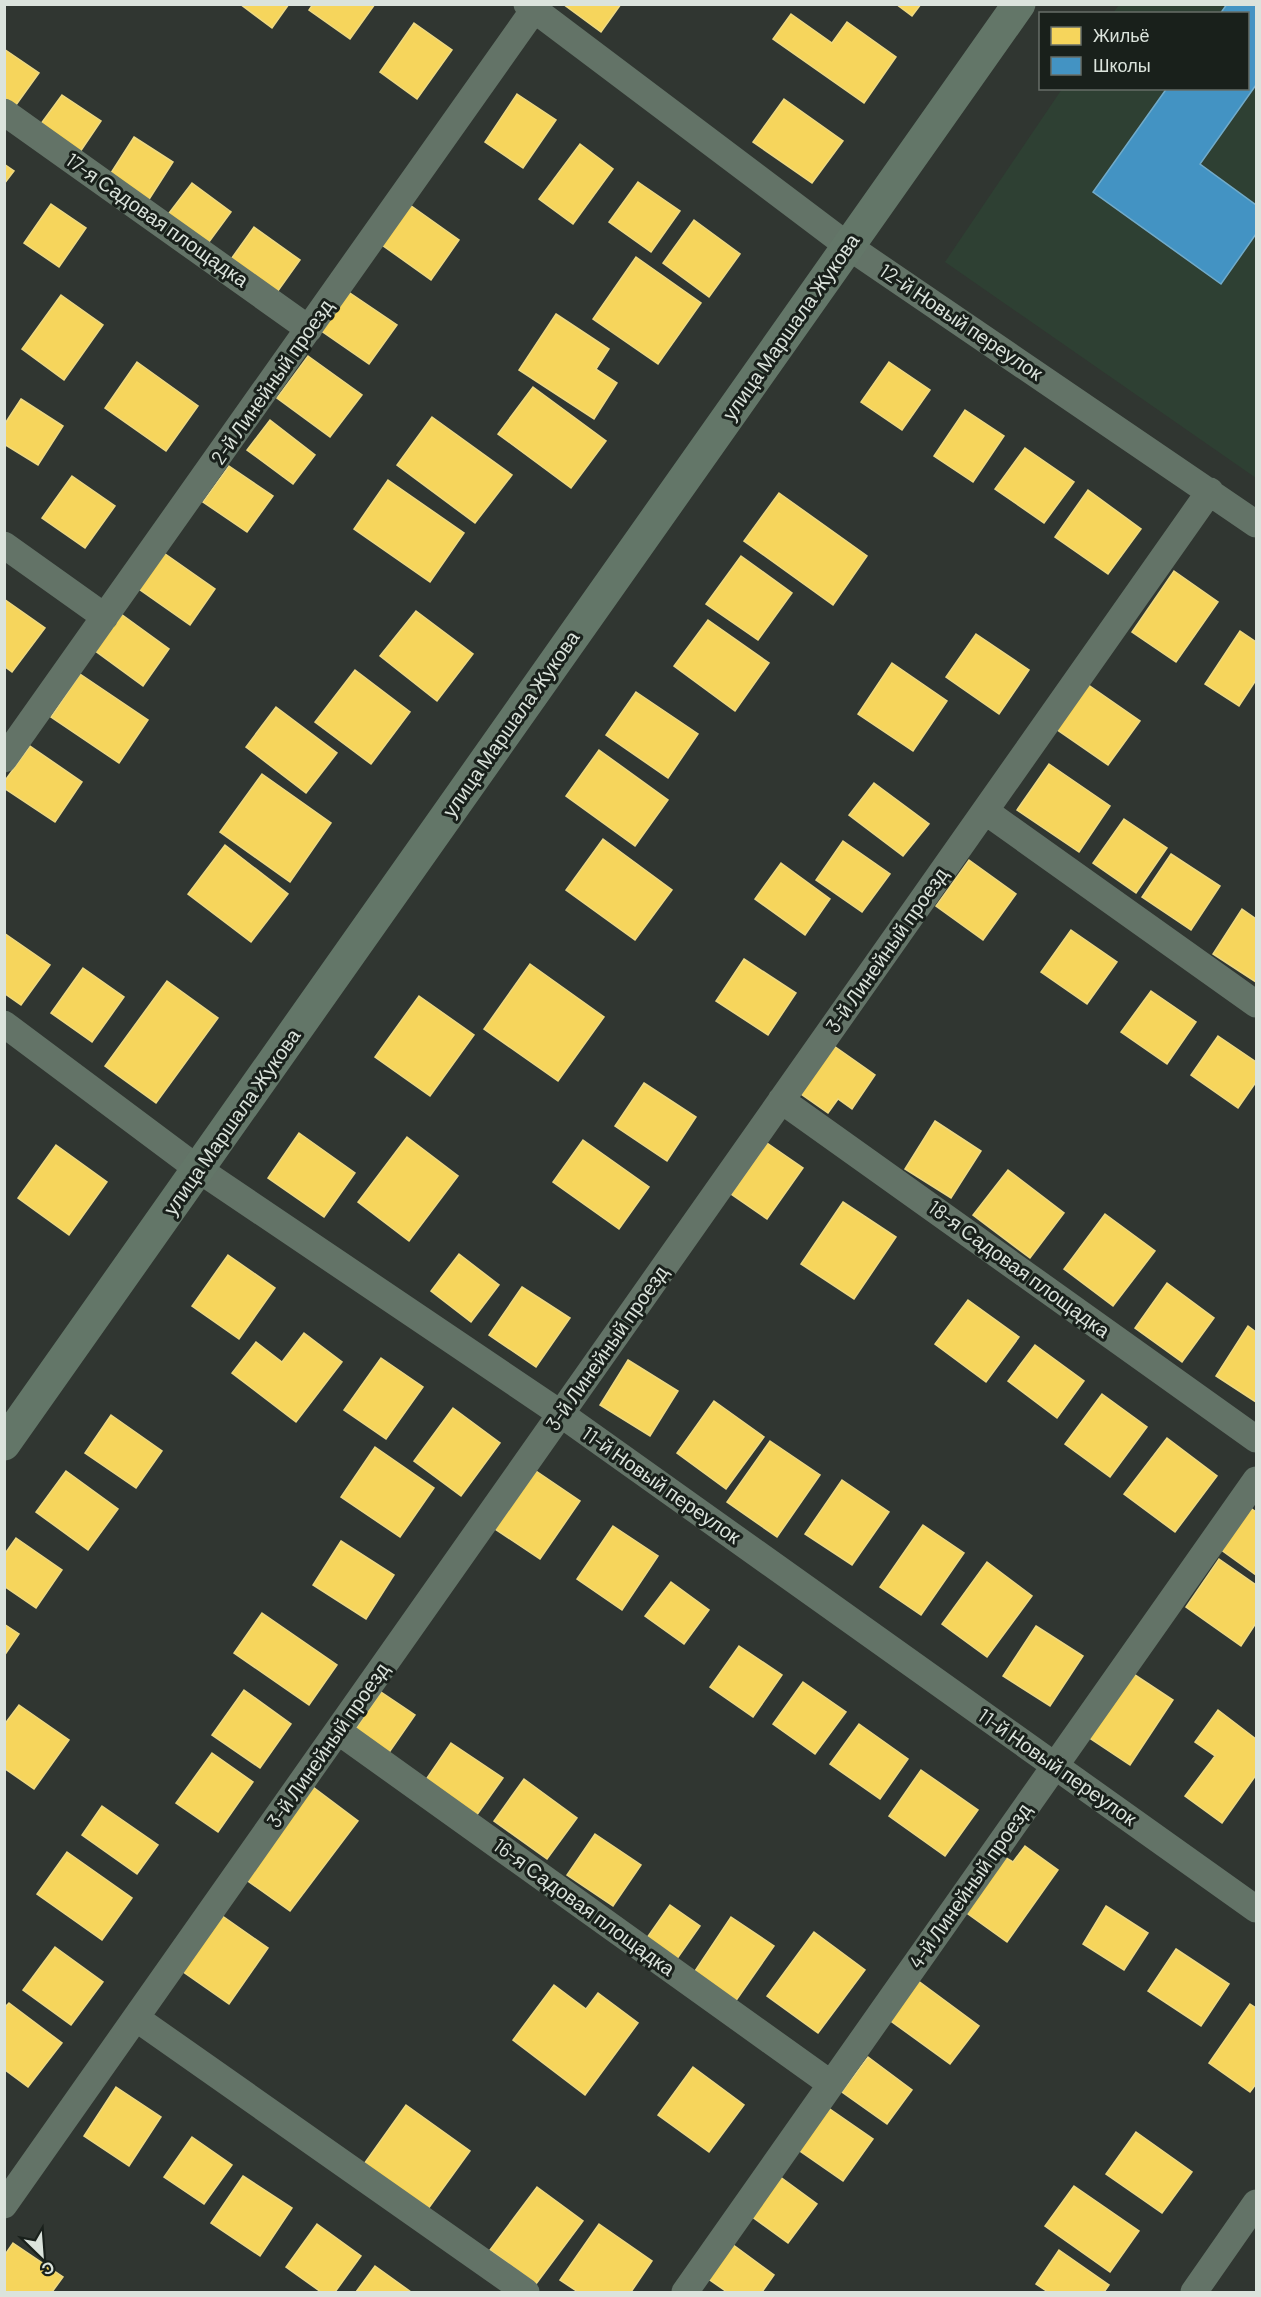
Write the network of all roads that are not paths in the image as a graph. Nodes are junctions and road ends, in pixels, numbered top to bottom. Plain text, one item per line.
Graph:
1 (1018, 4) edge
2 (533, 6) edge
3 (4, 112) edge
4 (848, 246) junction
5 (309, 329) junction
6 (1210, 491) junction
7 (1257, 524) edge
8 (4, 545) edge
9 (105, 617) junction
10 (4, 759) edge
11 (985, 811) junction
12 (1257, 1004) edge
13 (4, 1024) edge
14 (782, 1100) junction
15 (198, 1169) junction
16 (561, 1414) junction
17 (1257, 1439) edge
18 (4, 1444) edge
19 (1257, 1480) edge
20 (338, 1731) junction
21 (1055, 1766) junction
22 (1257, 1909) edge
23 (136, 2018) junction
24 (831, 2084) junction
25 (1257, 2203) edge
26 (4, 2205) edge
27 (526, 2292) edge
28 (685, 2292) edge
29 (1194, 2292) edge

1 - 4 main road, улица Маршала Жукова
2 - 4 street, 12-й Новый переулок
2 - 5 street, 2-й Линейный проезд
3 - 5 street, 17-я Садовая площадка
4 - 6 street, 12-й Новый переулок
4 - 15 main road, улица Маршала Жукова
5 - 9 street, 2-й Линейный проезд
6 - 7 street, 12-й Новый переулок
6 - 11 street, 3-й Линейный проезд
8 - 9 street
9 - 10 street, 2-й Линейный проезд
11 - 12 street
11 - 14 street, 3-й Линейный проезд
13 - 15 street, 11-й Новый переулок
14 - 16 street, 3-й Линейный проезд
14 - 17 street, 18-я Садовая площадка
15 - 16 street, 11-й Новый переулок
15 - 18 main road, улица Маршала Жукова
16 - 20 street, 3-й Линейный проезд
16 - 21 street, 11-й Новый переулок
19 - 21 street, 4-й Линейный проезд
20 - 23 street, 3-й Линейный проезд
20 - 24 street, 16-я Садовая площадка
21 - 22 street, 11-й Новый переулок
21 - 24 street, 4-й Линейный проезд
23 - 26 street, 3-й Линейный проезд
23 - 27 street
24 - 28 street, 4-й Линейный проезд
25 - 29 street

